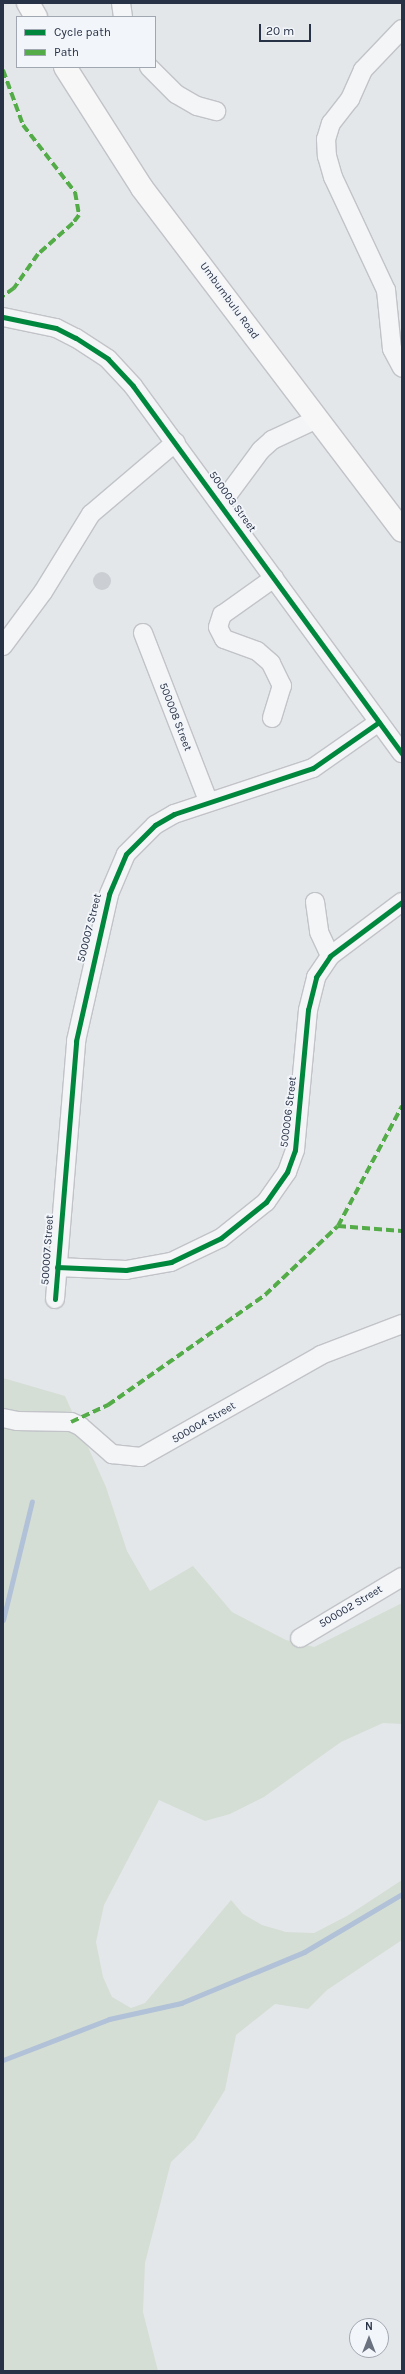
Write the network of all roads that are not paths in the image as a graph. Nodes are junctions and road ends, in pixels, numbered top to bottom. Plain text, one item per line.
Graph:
1 (28, 3) edge
2 (121, 3) edge
3 (35, 16) edge
4 (124, 16) edge
5 (402, 29) edge
6 (65, 68) edge
7 (151, 68) edge
8 (216, 111) dead end
9 (3, 317) edge
10 (402, 368) edge
11 (317, 419) junction
12 (176, 442) junction
13 (221, 504) junction
14 (402, 531) edge
15 (274, 578) junction
16 (143, 633) dead end
17 (3, 646) edge
18 (272, 718) dead end
19 (379, 722) junction
20 (402, 753) edge
21 (208, 801) junction
22 (315, 902) dead end
23 (402, 902) edge
24 (330, 956) junction
25 (58, 1267) junction
26 (55, 1299) dead end
27 (402, 1324) edge
28 (3, 1418) edge
29 (402, 1577) edge
30 (300, 1638) dead end

1 - 3 main road
2 - 4 street
5 - 10 street
6 - 11 main road, Umbumbulu Road
7 - 8 street
9 - 12 street, 500003 Street
11 - 13 street
11 - 14 main road, Umbumbulu Road
12 - 13 street, 500003 Street
12 - 17 street
13 - 15 street, 500003 Street
15 - 18 street
15 - 19 street, 500003 Street
16 - 21 street, 500008 Street
19 - 20 street, 500003 Street
19 - 21 street, 500007 Street
21 - 25 street, 500007 Street
22 - 24 street
23 - 24 street, 500006 Street
24 - 25 street, 500006 Street
25 - 26 street, 500007 Street
27 - 28 street, 500004 Street
29 - 30 street, 500002 Street

